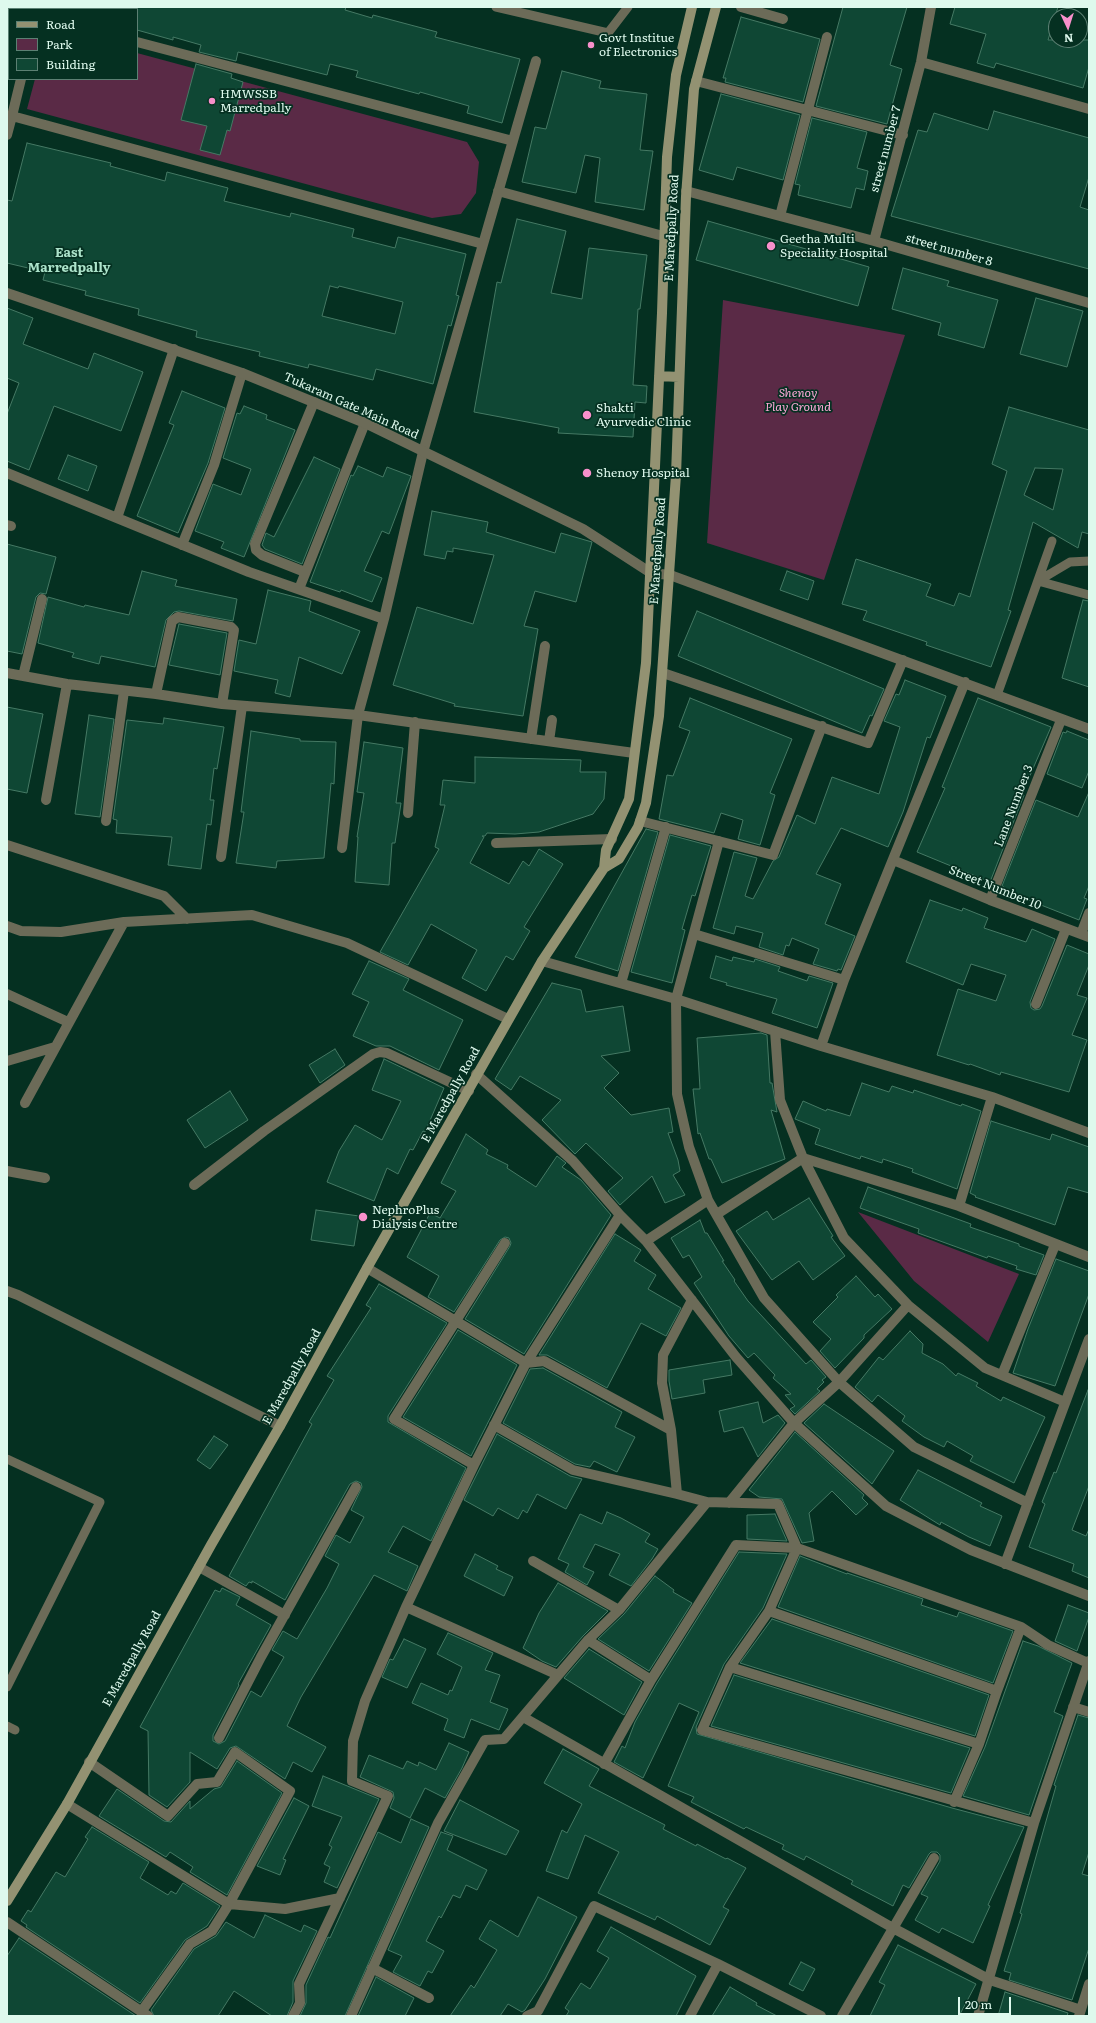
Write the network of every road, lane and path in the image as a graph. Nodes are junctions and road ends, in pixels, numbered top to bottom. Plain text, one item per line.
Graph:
1 (496, 7) edge
2 (628, 7) edge
3 (692, 7) edge
4 (716, 7) edge
5 (740, 7) edge
6 (931, 7) edge
7 (783, 19) dead end
8 (827, 37) dead end
9 (138, 42) edge
10 (536, 61) dead end
11 (922, 62) junction
12 (21, 80) edge
13 (696, 81) junction
14 (807, 109) junction
15 (1089, 109) edge
16 (12, 116) junction
17 (7, 135) edge
18 (903, 135) junction
19 (513, 141) junction
20 (498, 191) junction
21 (686, 191) junction
22 (780, 216) junction
23 (663, 236) junction
24 (874, 241) junction
25 (483, 244) junction
26 (7, 293) edge
27 (1089, 303) edge
28 (174, 349) junction
29 (242, 373) junction
30 (659, 376) junction
31 (679, 377) junction
32 (314, 402) junction
33 (365, 423) junction
34 (423, 452) junction
35 (7, 473) edge
36 (116, 518) junction
37 (1052, 540) dead end
38 (182, 545) junction
39 (1089, 561) edge
40 (305, 572) junction
41 (651, 573) junction
42 (670, 575) junction
43 (1038, 581) junction
44 (299, 589) junction
45 (1089, 595) edge
46 (42, 599) dead end
47 (384, 619) junction
48 (545, 646) dead end
49 (903, 660) junction
50 (7, 673) edge
51 (662, 673) junction
52 (23, 676) junction
53 (965, 682) junction
54 (67, 684) junction
55 (124, 691) junction
56 (156, 694) junction
57 (997, 695) junction
58 (222, 704) junction
59 (242, 706) junction
60 (358, 715) junction
61 (1061, 720) junction
62 (415, 722) junction
63 (533, 726) junction
64 (822, 726) junction
65 (1089, 729) edge
66 (532, 739) junction
67 (549, 741) junction
68 (634, 753) junction
69 (46, 800) dead end
70 (408, 813) dead end
71 (106, 821) dead end
72 (640, 821) junction
73 (666, 827) junction
74 (612, 839) junction
75 (719, 841) junction
76 (496, 843) dead end
77 (7, 845) edge
78 (342, 848) dead end
79 (221, 857) dead end
80 (893, 860) junction
81 (604, 868) junction
82 (990, 900) junction
83 (1089, 913) edge
84 (187, 919) junction
85 (124, 922) junction
86 (7, 926) edge
87 (1066, 929) junction
88 (694, 934) junction
89 (1085, 936) edge
90 (542, 961) junction
91 (844, 980) junction
92 (621, 983) junction
93 (7, 994) edge
94 (676, 999) junction
95 (1036, 1004) dead end
96 (508, 1019) junction
97 (68, 1022) junction
98 (775, 1031) junction
99 (821, 1046) junction
100 (55, 1047) junction
101 (7, 1061) edge
102 (476, 1074) junction
103 (469, 1091) junction
104 (992, 1097) junction
105 (25, 1102) dead end
106 (1089, 1133) edge
107 (803, 1158) junction
108 (7, 1170) edge
109 (45, 1178) dead end
110 (194, 1185) dead end
111 (708, 1200) junction
112 (959, 1206) junction
113 (717, 1214) junction
114 (620, 1215) junction
115 (646, 1241) junction
116 (505, 1243) dead end
117 (1056, 1244) junction
118 (1089, 1257) edge
119 (367, 1268) junction
120 (7, 1291) edge
121 (692, 1300) junction
122 (908, 1305) junction
123 (456, 1322) junction
124 (1089, 1339) edge
125 (526, 1363) junction
126 (1002, 1375) junction
127 (839, 1382) junction
128 (1065, 1402) junction
129 (794, 1424) junction
130 (494, 1425) junction
131 (280, 1426) junction
132 (671, 1430) junction
133 (7, 1459) edge
134 (474, 1464) junction
135 (356, 1487) dead end
136 (677, 1494) junction
137 (707, 1502) junction
138 (729, 1503) junction
139 (1028, 1504) junction
140 (798, 1548) junction
141 (533, 1561) dead end
142 (1005, 1564) junction
143 (199, 1567) junction
144 (1089, 1596) edge
145 (406, 1607) junction
146 (619, 1610) junction
147 (769, 1611) junction
148 (285, 1615) junction
149 (1020, 1627) junction
150 (588, 1640) junction
151 (1089, 1662) edge
152 (730, 1667) junction
153 (558, 1675) junction
154 (650, 1680) junction
155 (7, 1687) edge
156 (997, 1691) junction
157 (1074, 1707) junction
158 (1089, 1712) edge
159 (523, 1717) junction
160 (220, 1738) dead end
161 (979, 1744) junction
162 (89, 1762) junction
163 (604, 1764) junction
164 (954, 1802) junction
165 (67, 1804) junction
166 (1034, 1823) junction
167 (934, 1858) dead end
168 (340, 1898) junction
169 (7, 1901) edge
170 (229, 1904) junction
171 (7, 1922) edge
172 (893, 1928) junction
173 (718, 1964) junction
174 (372, 1968) junction
175 (990, 1980) junction
176 (1089, 1984) edge
177 (429, 1998) dead end
178 (1080, 2013) edge
179 (145, 2014) edge
180 (293, 2016) edge
181 (351, 2016) edge
182 (527, 2016) edge
183 (690, 2016) edge
184 (821, 2016) edge
185 (842, 2016) edge
186 (978, 2016) edge

1 - 2 lane
3 - 23 main road, E Maredpally Road
4 - 13 main road, E Maredpally Road
5 - 7 street
6 - 11 street, street number 7
8 - 14 street
9 - 19 street
10 - 19 street
11 - 15 street
11 - 18 street, street number 7
12 - 16 street
13 - 14 street
13 - 21 main road, E Maredpally Road
14 - 18 street
14 - 22 street
16 - 17 street
16 - 25 street
18 - 24 street, street number 7
19 - 20 street
20 - 23 street
20 - 25 street
21 - 22 street, street number 8
21 - 31 main road, E Maredpally Road
22 - 24 street, street number 8
23 - 30 main road, E Maredpally Road
24 - 27 street, street number 8
25 - 34 street
26 - 28 street, Tukaram Gate Main Road
28 - 29 street, Tukaram Gate Main Road
28 - 36 street
29 - 32 street, Tukaram Gate Main Road
29 - 38 street
30 - 31 main road
30 - 41 main road, E Maredpally Road
31 - 42 main road, E Maredpally Road
32 - 33 street, Tukaram Gate Main Road
32 - 40 street
33 - 34 street, Tukaram Gate Main Road
33 - 40 street
34 - 41 street, Tukaram Gate Main Road
34 - 47 street
35 - 36 street
36 - 38 street
37 - 43 lane
38 - 44 street
39 - 43 lane
40 - 44 street
41 - 42 street, Tukaram Gate Main Road
41 - 68 main road, E Maredpally Road
42 - 49 street, Tukaram Gate Main Road
42 - 51 main road, E Maredpally Road
43 - 45 lane
43 - 57 lane
44 - 47 street
46 - 52 street
47 - 60 street
48 - 63 street
49 - 53 street, Tukaram Gate Main Road
49 - 64 street
50 - 52 street
51 - 64 street
51 - 72 main road, E Maredpally Road
52 - 54 street
53 - 57 street, Tukaram Gate Main Road
53 - 80 street
54 - 55 street
54 - 69 street
55 - 56 street
55 - 71 street
56 - 58 street
56 - 58 street
57 - 61 street, Tukaram Gate Main Road
58 - 59 street
59 - 60 street
59 - 79 street
60 - 62 street
60 - 78 street
61 - 65 street, Tukaram Gate Main Road
61 - 82 street, Lane Number 3
62 - 66 street
62 - 70 street
63 - 66 street
63 - 67 street
64 - 75 street
66 - 67 street
67 - 68 street
68 - 74 main road, E Maredpally Road
72 - 73 street
72 - 81 main road, E Maredpally Road
73 - 75 street
73 - 92 street
74 - 76 street
74 - 81 main road, E Maredpally Road
75 - 88 street
77 - 84 street
80 - 82 street, Street Number 10
80 - 91 street
81 - 90 main road, E Maredpally Road
82 - 87 street, Street Number 10
83 - 89 street
84 - 85 street
84 - 96 street
85 - 86 street
85 - 97 street
87 - 89 street, Street Number 10
87 - 95 street
88 - 91 street
88 - 94 street
90 - 92 street
90 - 96 main road, E Maredpally Road
91 - 99 street
92 - 94 street
93 - 97 street
94 - 98 street
94 - 111 street
96 - 102 main road, E Maredpally Road
97 - 100 street
98 - 99 street
98 - 107 street
99 - 104 street
100 - 101 street
100 - 105 street
102 - 103 main road, E Maredpally Road
102 - 114 street
103 - 110 street
103 - 119 main road, E Maredpally Road
104 - 106 street
104 - 112 street
107 - 112 street
107 - 113 street
107 - 122 street
108 - 109 street
111 - 113 street
111 - 115 street
112 - 117 street
113 - 127 street
114 - 115 street
114 - 125 street
115 - 121 street
116 - 123 street
117 - 118 street
117 - 126 street
119 - 123 street
119 - 131 main road, E Maredpally Road
120 - 131 street
121 - 129 street
121 - 132 street
122 - 126 street
122 - 127 street
123 - 125 street
123 - 134 street
124 - 128 street
125 - 130 street
125 - 132 street
126 - 128 street
127 - 129 street
127 - 139 street
128 - 139 street
129 - 138 street
129 - 142 street
130 - 134 street
130 - 136 street
131 - 143 main road, E Maredpally Road
132 - 136 street
133 - 155 lane
134 - 145 street
135 - 148 street
136 - 137 street
137 - 138 street
137 - 146 street
138 - 140 street
139 - 142 street
140 - 147 street
140 - 149 street
140 - 154 street
141 - 146 street
142 - 144 street
143 - 148 street
143 - 162 main road, E Maredpally Road
145 - 153 street
145 - 168 street
146 - 150 street
147 - 152 street
147 - 156 street
148 - 160 street
149 - 151 street
149 - 156 street
150 - 153 street
150 - 154 street
151 - 157 street
152 - 161 street
152 - 164 street
153 - 159 street
154 - 163 street
156 - 161 street
157 - 158 street
157 - 166 street
159 - 163 street
159 - 174 street
161 - 164 street
162 - 165 main road, E Maredpally Road
162 - 170 street
163 - 172 street
164 - 166 street
165 - 169 main road, E Maredpally Road
165 - 170 street
166 - 175 street
167 - 172 street
168 - 170 street
168 - 180 street
170 - 179 street
171 - 179 street
172 - 175 street
172 - 185 street
173 - 182 street
173 - 183 street
173 - 184 street
174 - 177 street
174 - 181 street
175 - 178 street
175 - 186 street
176 - 178 street

